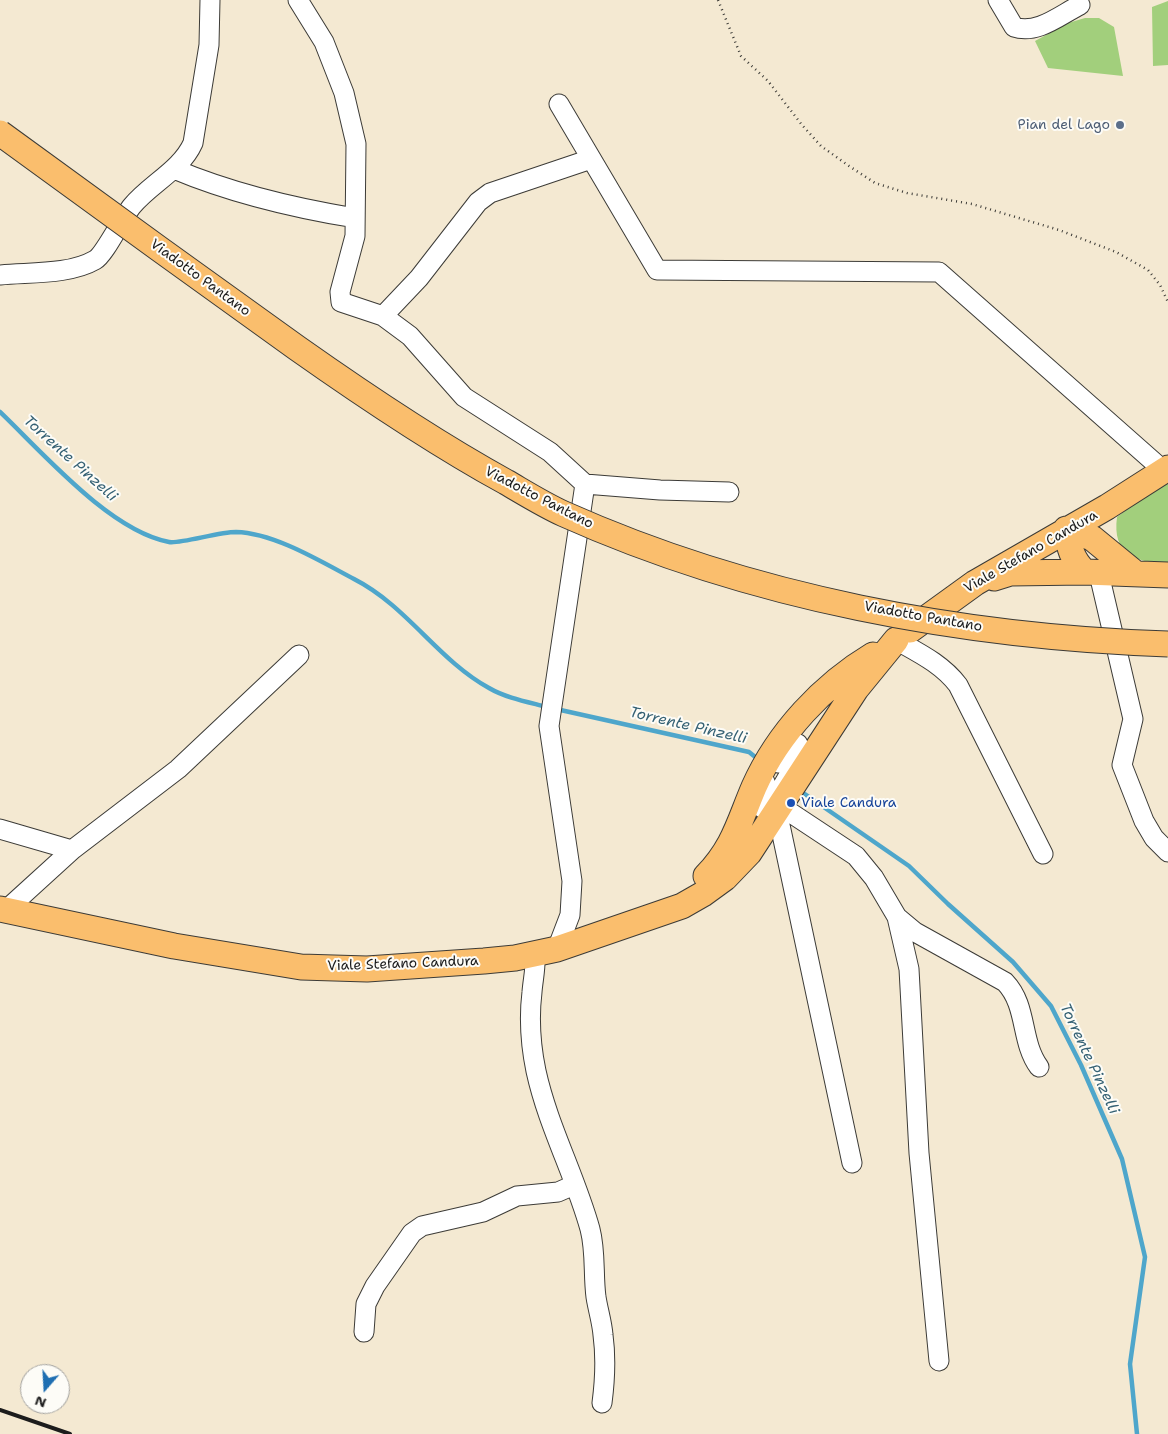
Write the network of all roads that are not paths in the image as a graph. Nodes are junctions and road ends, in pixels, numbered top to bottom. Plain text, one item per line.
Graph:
1 (210, 0) edge
2 (298, 0) edge
3 (998, 0) edge
4 (1080, 5) dead end
5 (559, 104) dead end
6 (0, 133) edge
7 (591, 159) junction
8 (174, 168) junction
9 (355, 218) junction
10 (0, 275) edge
11 (383, 316) junction
12 (1166, 470) edge
13 (585, 484) junction
14 (729, 492) dead end
15 (1108, 507) junction
16 (1066, 529) junction
17 (1107, 549) junction
18 (1092, 573) junction
19 (1136, 574) junction
20 (1168, 576) edge
21 (975, 583) junction
22 (896, 640) junction
23 (1168, 644) edge
24 (299, 655) dead end
25 (780, 777) junction
26 (0, 829) edge
27 (72, 850) junction
28 (1168, 852) edge
29 (1043, 854) dead end
30 (3, 910) edge
31 (654, 915) junction
32 (897, 917) junction
33 (546, 951) junction
34 (1039, 1067) dead end
35 (852, 1163) dead end
36 (574, 1185) junction
37 (364, 1332) dead end
38 (939, 1361) dead end
39 (602, 1403) dead end

1 - 8 street
2 - 9 street
3 - 4 street
5 - 7 street
6 - 23 main road, Viadotto Pantano, bridge
7 - 11 street
7 - 12 street
8 - 9 street
8 - 10 street
9 - 11 street
11 - 13 street
12 - 15 main road, Viale Stefano Candura
13 - 14 street
13 - 33 street
15 - 16 main road, Viale Stefano Candura
15 - 17 main road
16 - 17 main road
16 - 18 main road
16 - 21 main road, Viale Stefano Candura
17 - 19 main road
18 - 19 main road
18 - 21 main road
18 - 28 street
19 - 20 main road
21 - 22 main road, Viale Stefano Candura
22 - 25 main road, Viale Stefano Candura
22 - 25 main road, Viale Stefano Candura
22 - 29 street
24 - 27 street
25 - 31 main road, Viale Stefano Candura
25 - 31 main road, Viale Stefano Candura
25 - 32 street
25 - 35 street
26 - 27 street
27 - 30 street
30 - 33 main road, Viale Stefano Candura
31 - 33 main road, Viale Stefano Candura
32 - 34 street
32 - 38 street
33 - 36 street
36 - 37 street
36 - 39 street

